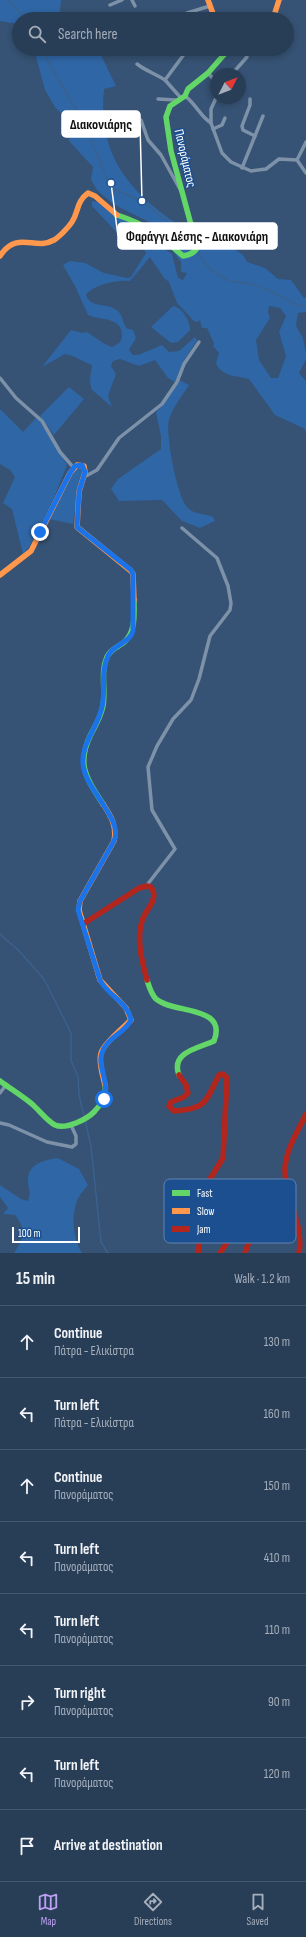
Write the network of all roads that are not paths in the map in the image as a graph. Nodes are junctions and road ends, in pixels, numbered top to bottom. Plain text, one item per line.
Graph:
1 (122, 0) edge
2 (132, 0) edge
3 (279, 0) edge
4 (209, 3) edge
5 (110, 6) dead end
6 (135, 6) dead end
7 (189, 12) edge
8 (275, 12) edge
9 (183, 56) edge
10 (223, 56) edge
11 (247, 56) edge
12 (137, 64) dead end
13 (237, 68) edge
14 (208, 73) junction
15 (210, 75) edge
16 (165, 80) junction
17 (180, 98) junction
18 (158, 99) dead end
19 (250, 99) dead end
20 (214, 104) edge
21 (263, 116) dead end
22 (225, 118) dead end
23 (141, 120) dead end
24 (211, 123) junction
25 (213, 129) junction
26 (255, 136) junction
27 (306, 142) edge
28 (297, 160) junction
29 (242, 168) junction
30 (306, 173) edge
31 (183, 193) junction
32 (0, 256) edge
33 (199, 342) dead end
34 (0, 378) edge
35 (73, 467) junction
36 (84, 476) junction
37 (182, 528) dead end
38 (0, 575) edge
39 (147, 885) junction
40 (83, 924) junction
41 (0, 1081) edge
42 (6, 1085) junction
43 (0, 1093) edge
44 (306, 1114) edge
45 (0, 1123) edge
46 (71, 1125) junction
47 (211, 1179) edge
48 (286, 1179) edge
49 (296, 1207) edge
50 (199, 1243) edge
51 (226, 1243) edge
52 (249, 1243) edge
53 (198, 1253) edge
54 (220, 1253) edge
55 (245, 1253) edge
56 (298, 1253) edge

1 - 5 street
2 - 6 street
3 - 8 main road
4 - 7 street
9 - 16 street
10 - 14 main road, Πανοράματος
11 - 13 street
12 - 16 street
14 - 15 street
14 - 17 main road, Πανοράματος
16 - 17 street
17 - 18 street
17 - 24 street
17 - 31 main road, Πανοράματος
19 - 26 street
20 - 24 street
21 - 26 street
22 - 25 street
23 - 31 street
24 - 25 street
25 - 29 street
26 - 29 street
27 - 28 street
28 - 29 street
28 - 30 street
31 - 32 main road, Πανοράματος
33 - 36 street
34 - 35 street
35 - 36 main road
35 - 38 main road
36 - 40 main road
37 - 39 street
39 - 40 main road
39 - 47 main road
40 - 46 main road
41 - 42 main road
42 - 43 street
42 - 46 main road
44 - 48 main road
45 - 46 street
49 - 56 main road
50 - 53 main road
51 - 54 main road
52 - 55 main road

